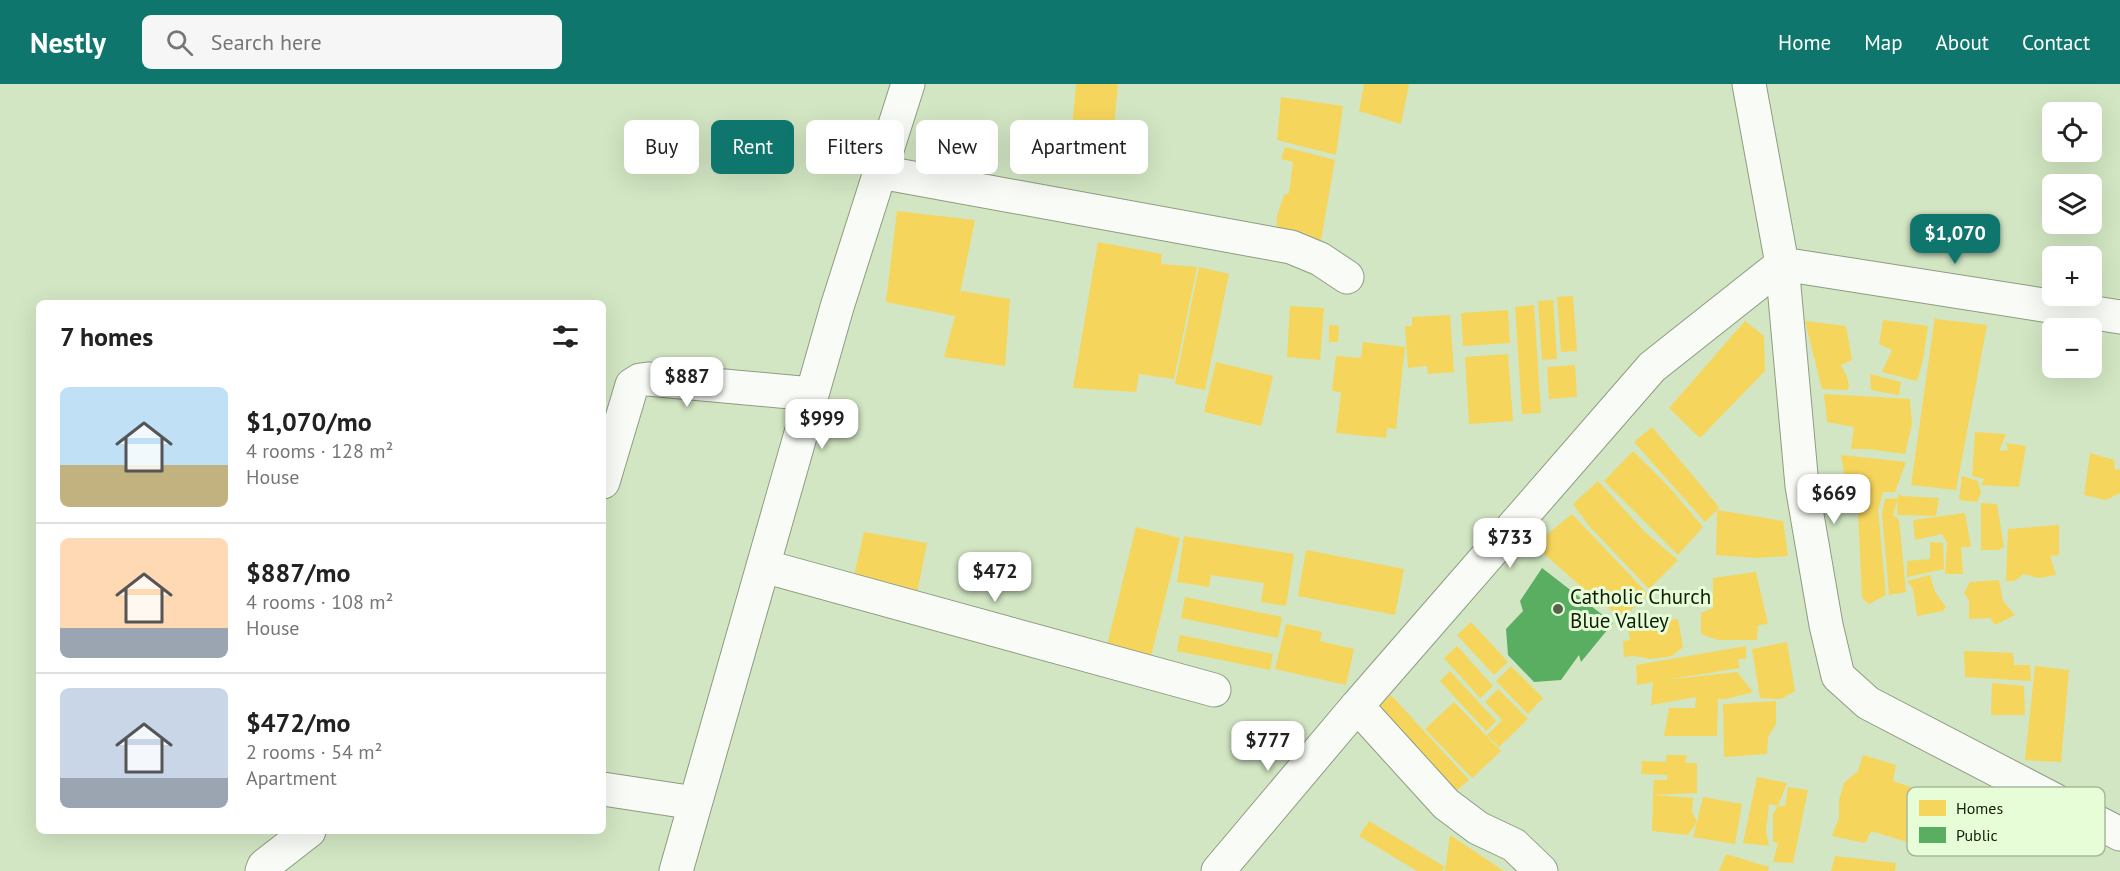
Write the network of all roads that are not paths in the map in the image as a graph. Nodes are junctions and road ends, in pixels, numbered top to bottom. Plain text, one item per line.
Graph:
1 (908, 84) edge
2 (1749, 84) edge
3 (897, 120) edge
4 (879, 174) edge
5 (891, 174) edge
6 (1782, 264) junction
7 (1347, 277) dead end
8 (2120, 317) edge
9 (812, 394) junction
10 (606, 472) edge
11 (763, 566) junction
12 (1214, 690) dead end
13 (1357, 706) junction
14 (2029, 787) edge
15 (606, 789) edge
16 (694, 803) junction
17 (2105, 826) edge
18 (305, 834) edge
19 (2120, 834) edge
20 (262, 871) edge
21 (676, 871) edge
22 (1218, 871) edge
23 (1540, 871) edge

1 - 3 street
2 - 6 street
4 - 9 street
5 - 7 street
6 - 8 street
6 - 13 street
6 - 14 street
9 - 10 street
9 - 11 street
11 - 12 street
11 - 16 street
13 - 22 street
13 - 23 street
15 - 16 street
16 - 21 street
17 - 19 street
18 - 20 street

